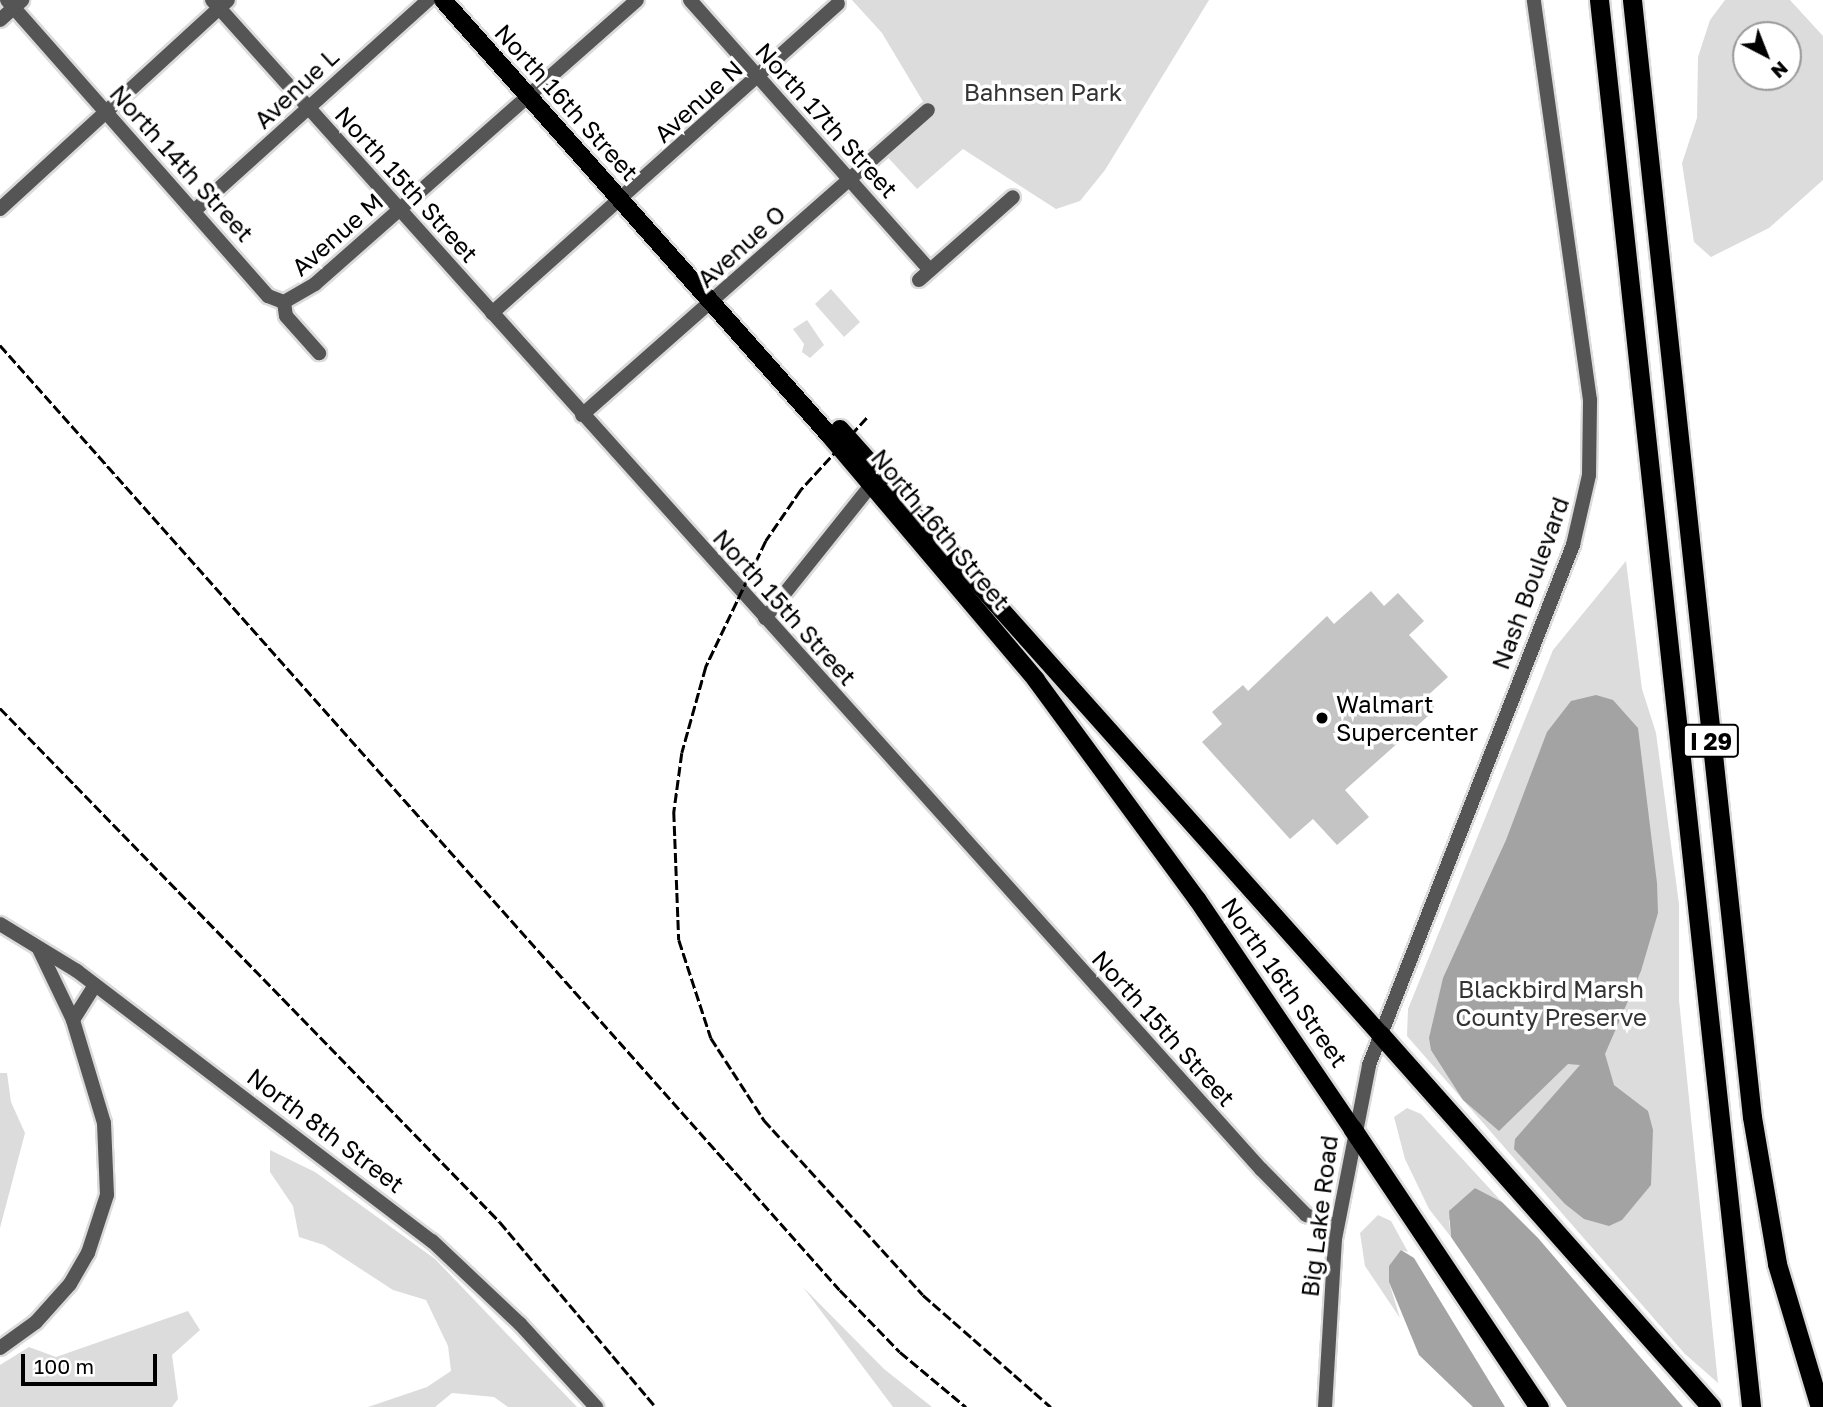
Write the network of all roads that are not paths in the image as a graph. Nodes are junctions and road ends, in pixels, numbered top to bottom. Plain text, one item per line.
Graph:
1 (428, 0) edge
2 (443, 0) edge
3 (458, 0) edge
4 (637, 0) edge
5 (690, 0) edge
6 (1534, 0) edge
7 (1599, 0) edge
8 (1632, 0) edge
9 (14, 2) edge
10 (220, 3) edge
11 (838, 4) dead end
12 (0, 19) edge
13 (758, 77) junction
14 (533, 92) junction
15 (308, 107) junction
16 (928, 110) dead end
17 (108, 113) junction
18 (850, 180) junction
19 (626, 196) junction
20 (1013, 197) dead end
21 (0, 209) edge
22 (399, 209) junction
23 (195, 210) junction
24 (716, 298) junction
25 (284, 302) junction
26 (492, 313) junction
27 (319, 353) dead end
28 (582, 415) junction
29 (871, 485) junction
30 (765, 618) junction
31 (0, 925) edge
32 (33, 942) junction
33 (95, 985) junction
34 (73, 1020) junction
35 (1380, 1034) junction
36 (1352, 1128) junction
37 (1337, 1226) junction
38 (0, 1348) edge
39 (596, 1407) edge
40 (1325, 1407) edge
41 (1539, 1407) edge
42 (1711, 1407) edge
43 (1751, 1407) edge
44 (1820, 1407) edge

1 - 15 street, Avenue L
2 - 14 main road, North 16th Street
3 - 14 main road, North 16th Street
4 - 14 street, Avenue M
5 - 13 street, North 17th Street
6 - 35 street, Nash Boulevard
7 - 43 highway, I 29
8 - 44 highway, I 29
9 - 12 street
9 - 17 street, North 14th Street
10 - 15 street, North 15th Street
10 - 17 street
11 - 13 street, Avenue N
13 - 18 street, North 17th Street
13 - 19 street, Avenue N
14 - 19 main road, North 16th Street
14 - 22 street, Avenue M
15 - 22 street, North 15th Street
15 - 23 street, Avenue L
16 - 18 street, Avenue O
17 - 21 street
17 - 23 street, North 14th Street
18 - 20 street, North 17th Street
18 - 24 street, Avenue O
19 - 24 main road, North 16th Street
19 - 26 street, Avenue N
22 - 25 street, Avenue M
22 - 26 street, North 15th Street
23 - 25 street, North 14th Street
24 - 28 street, Avenue O
24 - 29 main road, North 16th Street
24 - 35 main road, North 16th Street
25 - 27 street, North 14th Street
26 - 28 street, North 15th Street
28 - 30 street, North 15th Street
29 - 30 street
29 - 36 main road, North 16th Street
30 - 37 street, North 15th Street
31 - 32 street, North 8th Street
32 - 33 street, North 8th Street
32 - 34 street
33 - 34 street
33 - 39 street, North 8th Street
34 - 38 street
35 - 36 street, Big Lake Road
35 - 42 highway
36 - 37 street, Big Lake Road
36 - 41 highway
37 - 40 street, Big Lake Road

